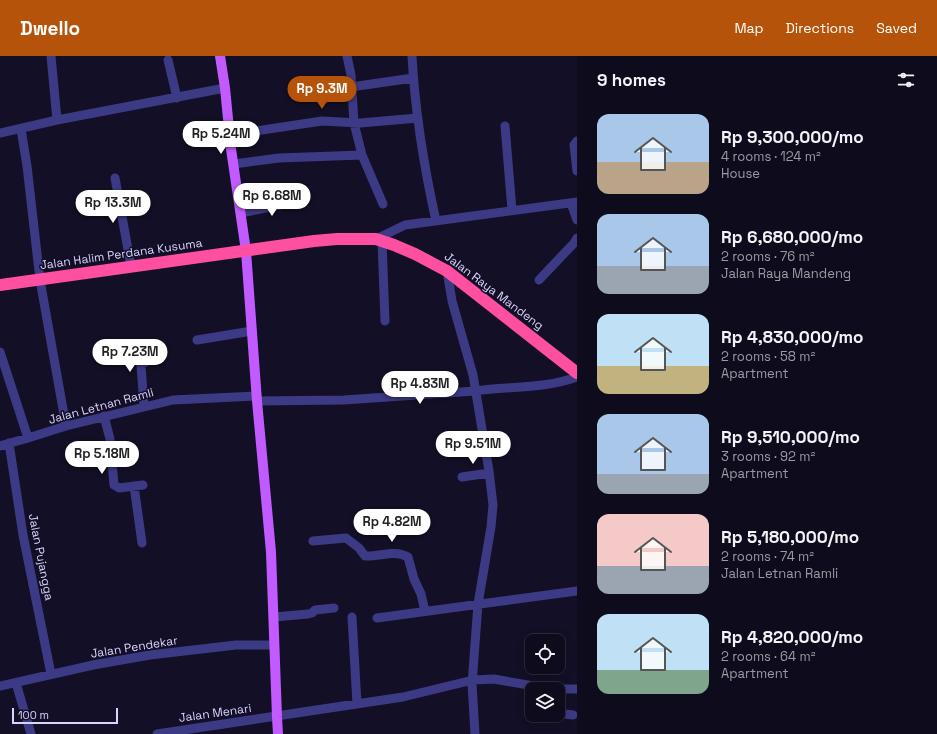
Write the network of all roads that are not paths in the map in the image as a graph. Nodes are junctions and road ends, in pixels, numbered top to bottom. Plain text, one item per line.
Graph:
1 (52, 56) edge
2 (220, 56) edge
3 (347, 56) edge
4 (412, 56) edge
5 (168, 60) dead end
6 (413, 78) junction
7 (351, 87) junction
8 (225, 88) junction
9 (178, 98) junction
10 (418, 118) junction
11 (57, 120) junction
12 (354, 123) junction
13 (505, 126) dead end
14 (21, 129) junction
15 (0, 133) edge
16 (229, 135) junction
17 (577, 141) edge
18 (362, 155) junction
19 (234, 164) junction
20 (577, 171) edge
21 (115, 178) dead end
22 (299, 201) dead end
23 (574, 202) edge
24 (383, 204) dead end
25 (512, 210) junction
26 (241, 213) junction
27 (577, 220) edge
28 (436, 221) junction
29 (577, 238) edge
30 (379, 240) junction
31 (246, 251) junction
32 (131, 266) junction
33 (447, 271) junction
34 (40, 280) junction
35 (539, 280) dead end
36 (0, 285) edge
37 (385, 321) dead end
38 (252, 331) junction
39 (197, 340) dead end
40 (0, 352) edge
41 (154, 357) dead end
42 (577, 373) edge
43 (577, 377) edge
44 (475, 391) junction
45 (257, 399) junction
46 (144, 406) junction
47 (104, 416) junction
48 (66, 426) junction
49 (28, 438) junction
50 (4, 444) edge
51 (489, 473) junction
52 (462, 477) dead end
53 (313, 540) dead end
54 (142, 543) dead end
55 (577, 591) edge
56 (478, 604) junction
57 (334, 608) dead end
58 (425, 612) junction
59 (274, 616) junction
60 (352, 617) dead end
61 (377, 618) dead end
62 (274, 645) junction
63 (51, 674) junction
64 (473, 680) junction
65 (16, 683) junction
66 (0, 686) edge
67 (525, 688) edge
68 (565, 689) edge
69 (577, 689) edge
70 (357, 704) junction
71 (565, 713) edge
72 (573, 714) dead end
73 (277, 716) junction
74 (169, 733) edge
75 (31, 734) edge
76 (157, 734) edge
77 (278, 734) edge
78 (475, 734) edge

1 - 11 street
2 - 8 main road
3 - 7 street
4 - 6 street
5 - 9 street
6 - 7 street
6 - 10 street
7 - 12 street
8 - 9 street
8 - 16 main road
9 - 11 street
10 - 12 street
10 - 28 street
11 - 14 street
12 - 16 street
12 - 18 street
13 - 25 street
14 - 15 street
14 - 34 street
16 - 19 main road
17 - 20 street
18 - 19 street
18 - 24 street
19 - 26 main road
21 - 32 street
22 - 26 street
23 - 25 street
23 - 27 street
25 - 28 street
26 - 31 main road
28 - 30 street
29 - 35 street
30 - 31 highway, Jalan Raya Mandeng
30 - 33 highway, Jalan Raya Mandeng
30 - 37 street
31 - 32 highway, Jalan Halim Perdana Kusuma
31 - 38 main road
32 - 34 highway, Jalan Halim Perdana Kusuma
33 - 42 highway, Jalan Raya Mandeng
33 - 44 street
34 - 36 highway, Jalan Halim Perdana Kusuma
34 - 48 street
38 - 39 street
38 - 45 main road
40 - 49 street
41 - 46 street
43 - 44 street, Jalan Letnan Ramli
44 - 45 street, Jalan Letnan Ramli
44 - 51 street
45 - 46 street, Jalan Letnan Ramli
45 - 59 main road
46 - 47 street, Jalan Letnan Ramli
47 - 48 street, Jalan Letnan Ramli
47 - 54 street
48 - 49 street, Jalan Letnan Ramli
49 - 50 street, Jalan Letnan Ramli
50 - 63 street, Jalan Pujangga
51 - 52 street
51 - 56 street
53 - 58 street
55 - 56 street
56 - 58 street
56 - 64 street
57 - 59 street
58 - 61 street
59 - 62 main road
60 - 70 street
62 - 63 street, Jalan Pendekar
62 - 73 main road
63 - 65 street, Jalan Pendekar
64 - 67 street, Jalan Menari
64 - 70 street, Jalan Menari
64 - 78 street
65 - 66 street, Jalan Pendekar
65 - 75 street
68 - 69 street
70 - 73 street, Jalan Menari
71 - 72 street
73 - 74 street, Jalan Menari
73 - 77 main road
74 - 76 street, Jalan Menari

